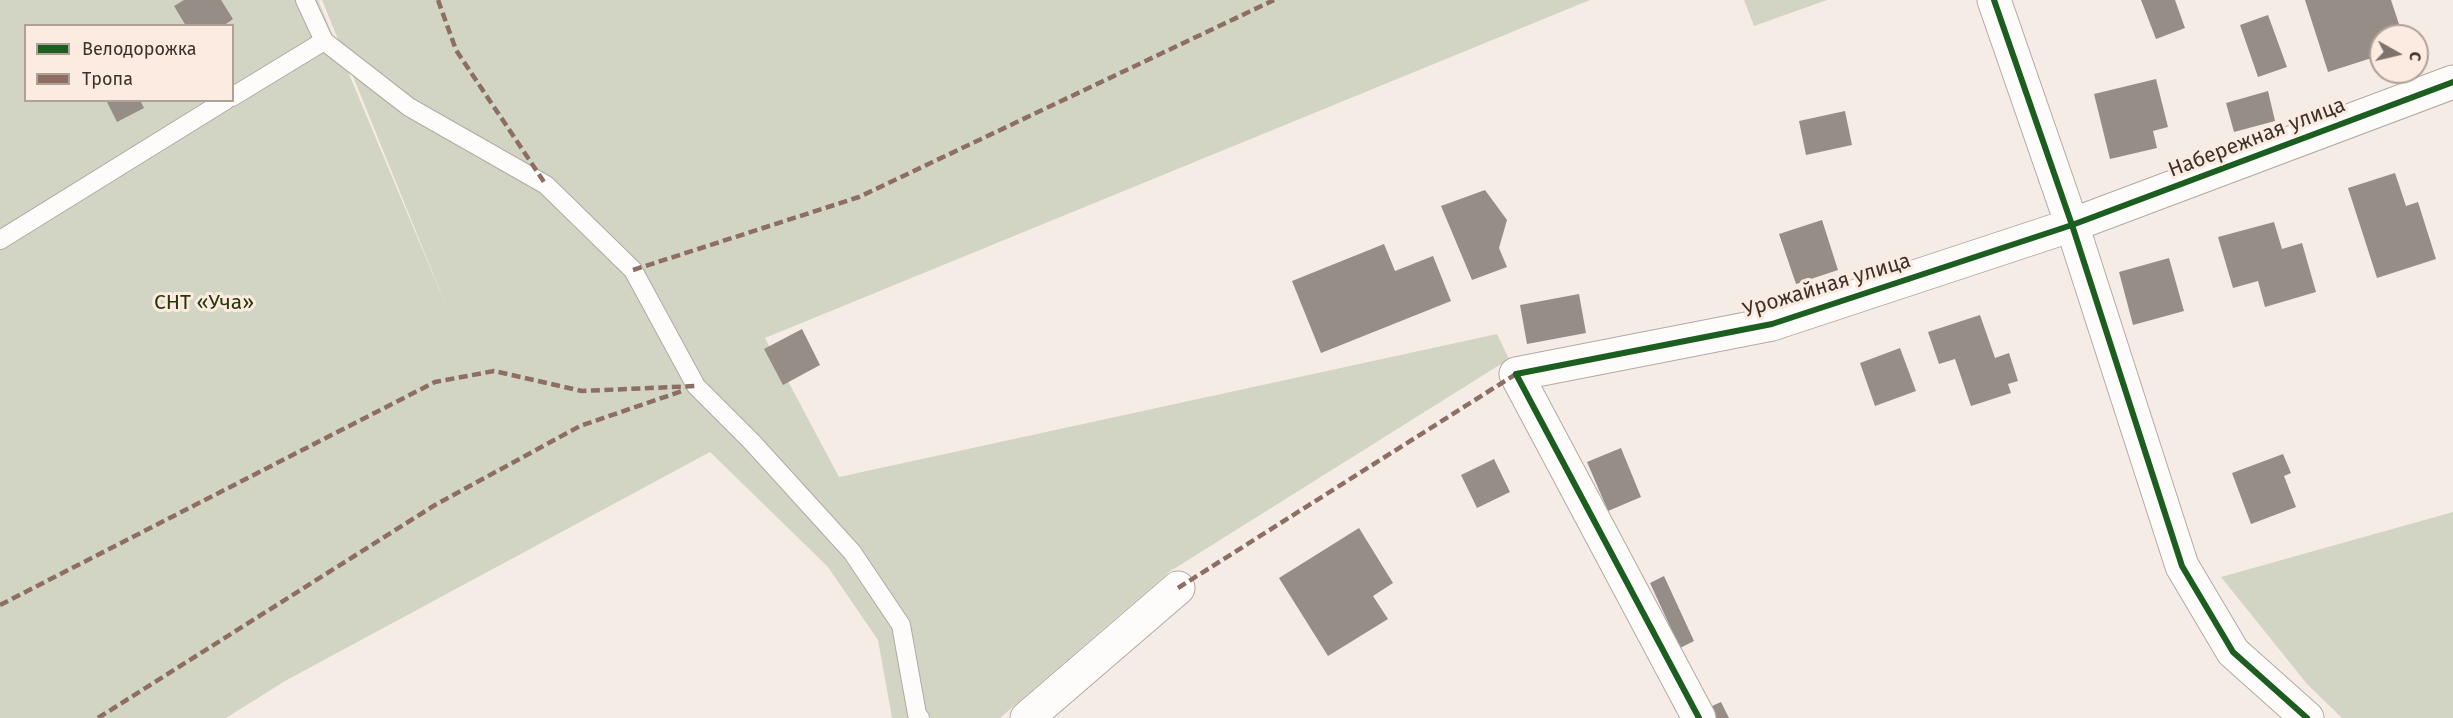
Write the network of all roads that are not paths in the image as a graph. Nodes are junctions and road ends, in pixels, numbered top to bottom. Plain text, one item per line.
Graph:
1 (305, 0) edge
2 (1994, 0) edge
3 (324, 41) junction
4 (2453, 82) edge
5 (234, 96) edge
6 (223, 102) edge
7 (2072, 225) junction
8 (0, 240) edge
9 (1178, 588) dead end
10 (920, 718) edge
11 (1027, 718) edge
12 (1699, 718) edge
13 (2307, 718) edge

1 - 3 lane
2 - 7 street
3 - 5 lane
3 - 10 lane
4 - 7 street, Набережная улица
6 - 8 lane
7 - 12 street, Урожайная улица
7 - 13 street
9 - 11 street

